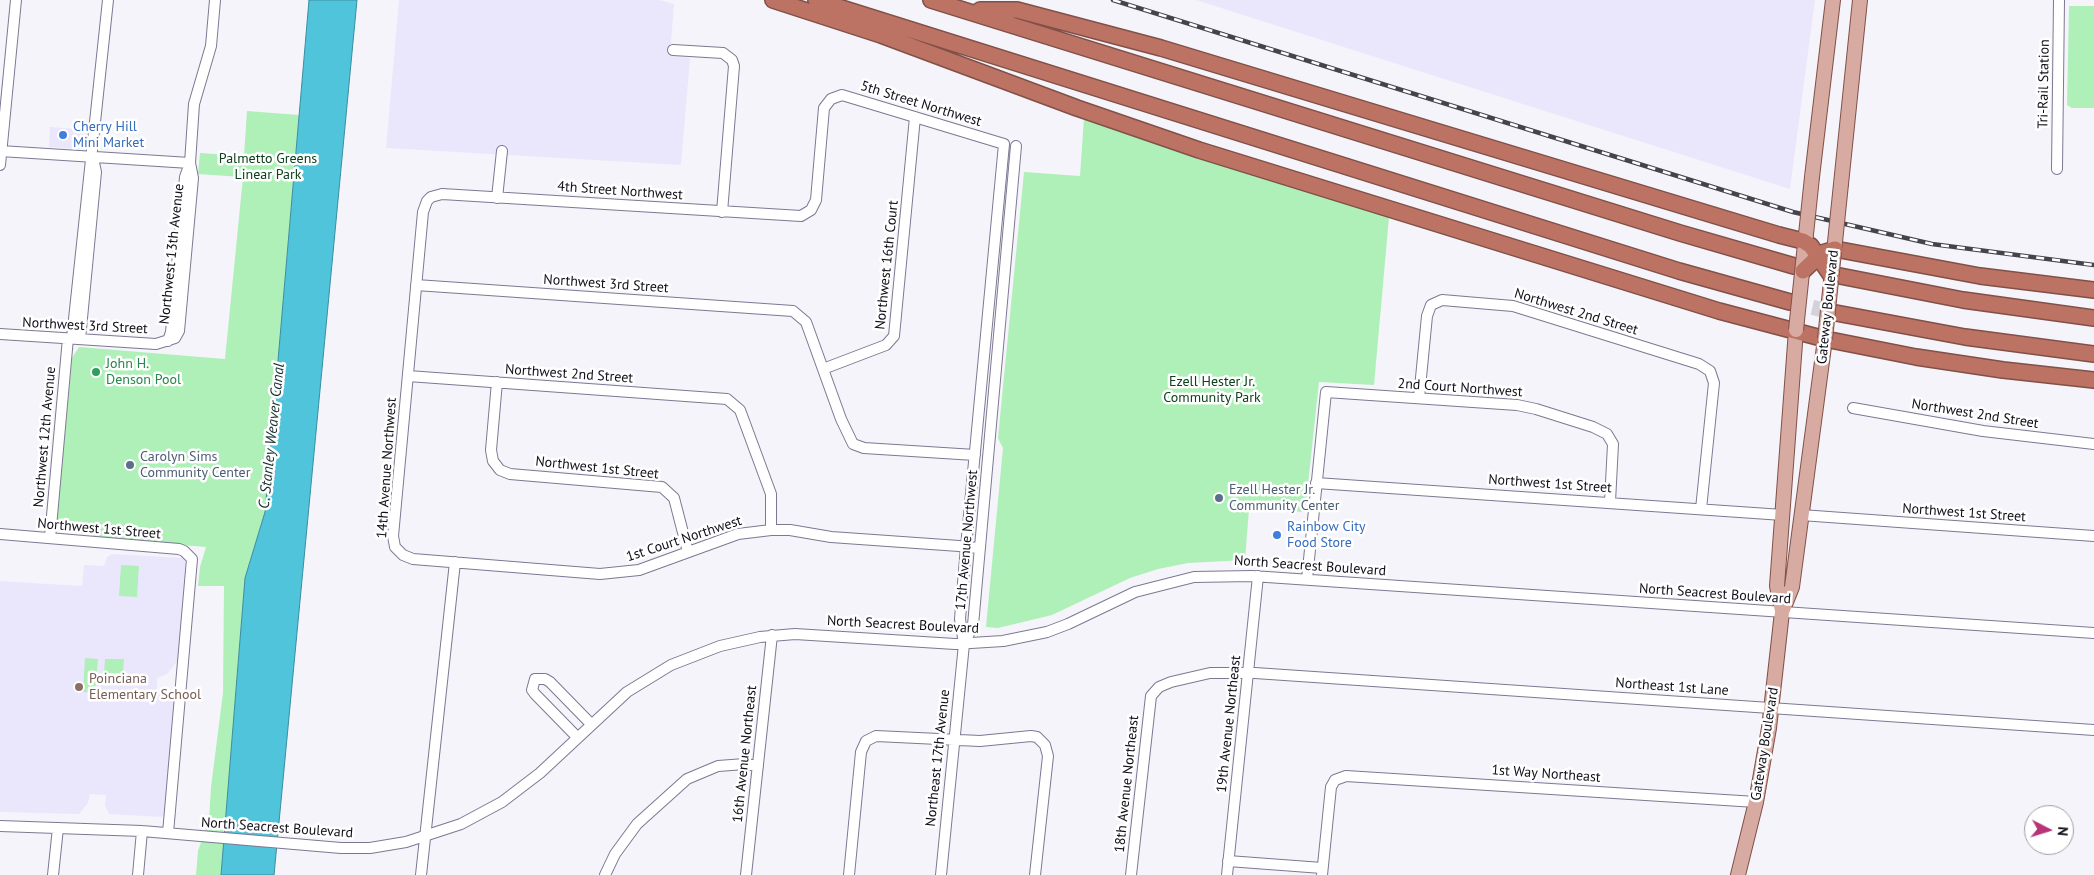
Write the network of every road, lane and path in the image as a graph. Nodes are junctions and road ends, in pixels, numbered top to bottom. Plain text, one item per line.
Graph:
1 (16, 0) edge
2 (108, 0) edge
3 (215, 0) edge
4 (773, 0) edge
5 (816, 0) edge
6 (931, 0) edge
7 (1833, 0) edge
8 (1860, 0) edge
9 (2058, 0) edge
10 (963, 10) junction
11 (673, 50) dead end
12 (915, 117) junction
13 (1004, 144) joint
14 (1016, 146) dead end
15 (1, 151) edge
16 (502, 151) dead end
17 (93, 158) junction
18 (190, 163) junction
19 (0, 165) edge
20 (2057, 168) dead end
21 (496, 198) junction
22 (427, 201) joint
23 (811, 210) joint
24 (722, 212) junction
25 (1806, 242) junction
26 (1839, 249) junction
27 (1819, 256) junction
28 (1798, 268) junction
29 (1836, 276) junction
30 (416, 285) junction
31 (2094, 290) edge
32 (1790, 302) tunnel mouth
33 (1836, 312) tunnel mouth
34 (2094, 318) edge
35 (1796, 330) junction
36 (0, 334) edge
37 (74, 338) junction
38 (1825, 338) junction
39 (167, 342) joint
40 (2094, 354) edge
41 (823, 369) junction
42 (408, 376) junction
43 (2094, 380) edge
44 (497, 382) junction
45 (1418, 398) junction
46 (1853, 408) dead end
47 (2094, 444) edge
48 (975, 455) junction
49 (1316, 483) junction
50 (1610, 502) junction
51 (1701, 509) junction
52 (1783, 515) junction
53 (1801, 515) junction
54 (771, 530) junction
55 (0, 534) edge
56 (2094, 536) edge
57 (50, 538) junction
58 (966, 547) junction
59 (980, 548) junction
60 (688, 552) junction
61 (455, 562) junction
62 (1258, 576) junction
63 (1307, 580) junction
64 (1782, 612) junction
65 (2094, 633) edge
66 (772, 636) junction
67 (964, 644) junction
68 (1248, 673) junction
69 (1151, 696) joint
70 (1772, 708) junction
71 (590, 724) junction
72 (2094, 730) edge
73 (577, 738) junction
74 (954, 740) junction
75 (758, 766) junction
76 (1756, 802) junction
77 (0, 826) edge
78 (58, 828) junction
79 (142, 831) junction
80 (168, 833) junction
81 (425, 837) junction
82 (1228, 861) junction
83 (1322, 872) edge
84 (53, 875) edge
85 (138, 875) edge
86 (421, 875) edge
87 (605, 875) edge
88 (746, 875) edge
89 (849, 875) edge
90 (941, 875) edge
91 (1035, 875) edge
92 (1131, 875) edge
93 (1227, 875) edge
94 (1738, 875) edge

1 - 15 street
2 - 17 street, Northwest 12th Avenue
3 - 18 street, Northwest 13th Avenue
4 - 35 highway
5 - 32 highway
6 - 10 highway
7 - 25 main road, Gateway Boulevard, bridge
8 - 26 main road, Gateway Boulevard, bridge
9 - 20 street, Tri-Rail Station
10 - 25 highway, bridge
10 - 28 highway
11 - 24 street
12 - 13 street, 5th Street Northwest
12 - 23 street, 5th Street Northwest
12 - 41 street, Northwest 16th Court
13 - 48 street, 17th Avenue Northwest
14 - 59 street, 17th Avenue Northwest
15 - 17 street
15 - 19 street
16 - 21 street
17 - 18 street
17 - 37 street, Northwest 12th Avenue
18 - 39 street, Northwest 13th Avenue
21 - 22 street, 4th Street Northwest
21 - 24 street, 4th Street Northwest
22 - 30 street, 14th Avenue Northwest
23 - 24 street, 4th Street Northwest
25 - 27 highway, bridge
25 - 28 main road, Gateway Boulevard, bridge
26 - 27 highway, bridge
26 - 29 main road, Gateway Boulevard, bridge
26 - 31 highway
27 - 28 highway, bridge
27 - 29 highway, bridge
28 - 35 main road, Gateway Boulevard, bridge
29 - 34 highway
29 - 38 main road, Gateway Boulevard, bridge
30 - 41 street, Northwest 3rd Street
30 - 42 street, 14th Avenue Northwest
33 - 40 highway
35 - 38 highway
35 - 52 main road, Gateway Boulevard
36 - 37 street, Northwest 3rd Street
37 - 39 street, Northwest 3rd Street
37 - 57 street, Northwest 12th Avenue
38 - 43 highway
38 - 53 main road, Gateway Boulevard
41 - 48 street
42 - 44 street, Northwest 2nd Street
42 - 61 street, 14th Avenue Northwest
44 - 54 street, Northwest 2nd Street
44 - 60 street, Northwest 1st Street
45 - 49 street, 2nd Court Northwest
45 - 50 street, 2nd Court Northwest
45 - 51 street, Northwest 2nd Street
46 - 47 street, Northwest 2nd Street
48 - 58 street, 17th Avenue Northwest
49 - 50 street, Northwest 1st Street
49 - 63 street
50 - 51 street, Northwest 1st Street
51 - 52 street, Northwest 1st Street
52 - 64 main road, Gateway Boulevard
53 - 56 street, Northwest 1st Street
53 - 64 main road, Gateway Boulevard
54 - 58 street, 1st Court Northwest
54 - 60 street, 1st Court Northwest
55 - 57 street, Northwest 1st Street
57 - 80 street, Northwest 1st Street
58 - 59 street, 1st Court Northwest
58 - 67 street, 17th Avenue Northwest
59 - 67 street, 17th Avenue Northwest
60 - 61 street, 1st Court Northwest
61 - 81 street
62 - 63 street, North Seacrest Boulevard
62 - 67 street, North Seacrest Boulevard
62 - 68 street, 19th Avenue Northeast
63 - 64 street, North Seacrest Boulevard
64 - 65 street, North Seacrest Boulevard
64 - 70 main road, Gateway Boulevard
66 - 67 street, North Seacrest Boulevard
66 - 71 street, North Seacrest Boulevard
66 - 75 street, 16th Avenue Northeast
67 - 74 street, Northeast 17th Avenue
68 - 69 street, Northeast 1st Lane
68 - 70 street, Northeast 1st Lane
68 - 82 street, 19th Avenue Northeast
69 - 92 street, 18th Avenue Northeast
70 - 72 street, Northeast 1st Lane
70 - 76 main road, Gateway Boulevard
71 - 73 street, North Seacrest Boulevard
71 - 73 street
73 - 81 street, North Seacrest Boulevard
74 - 89 street
74 - 90 street, Northeast 17th Avenue
74 - 91 street
75 - 87 street
75 - 88 street, 16th Avenue Northeast
76 - 83 street, 1st Way Northeast
76 - 94 main road, Gateway Boulevard
77 - 78 street, North Seacrest Boulevard
78 - 79 street, North Seacrest Boulevard
78 - 84 street
79 - 80 street, North Seacrest Boulevard
79 - 85 street
80 - 81 street, North Seacrest Boulevard
81 - 86 street
82 - 83 street
82 - 93 street, 19th Avenue Northeast

